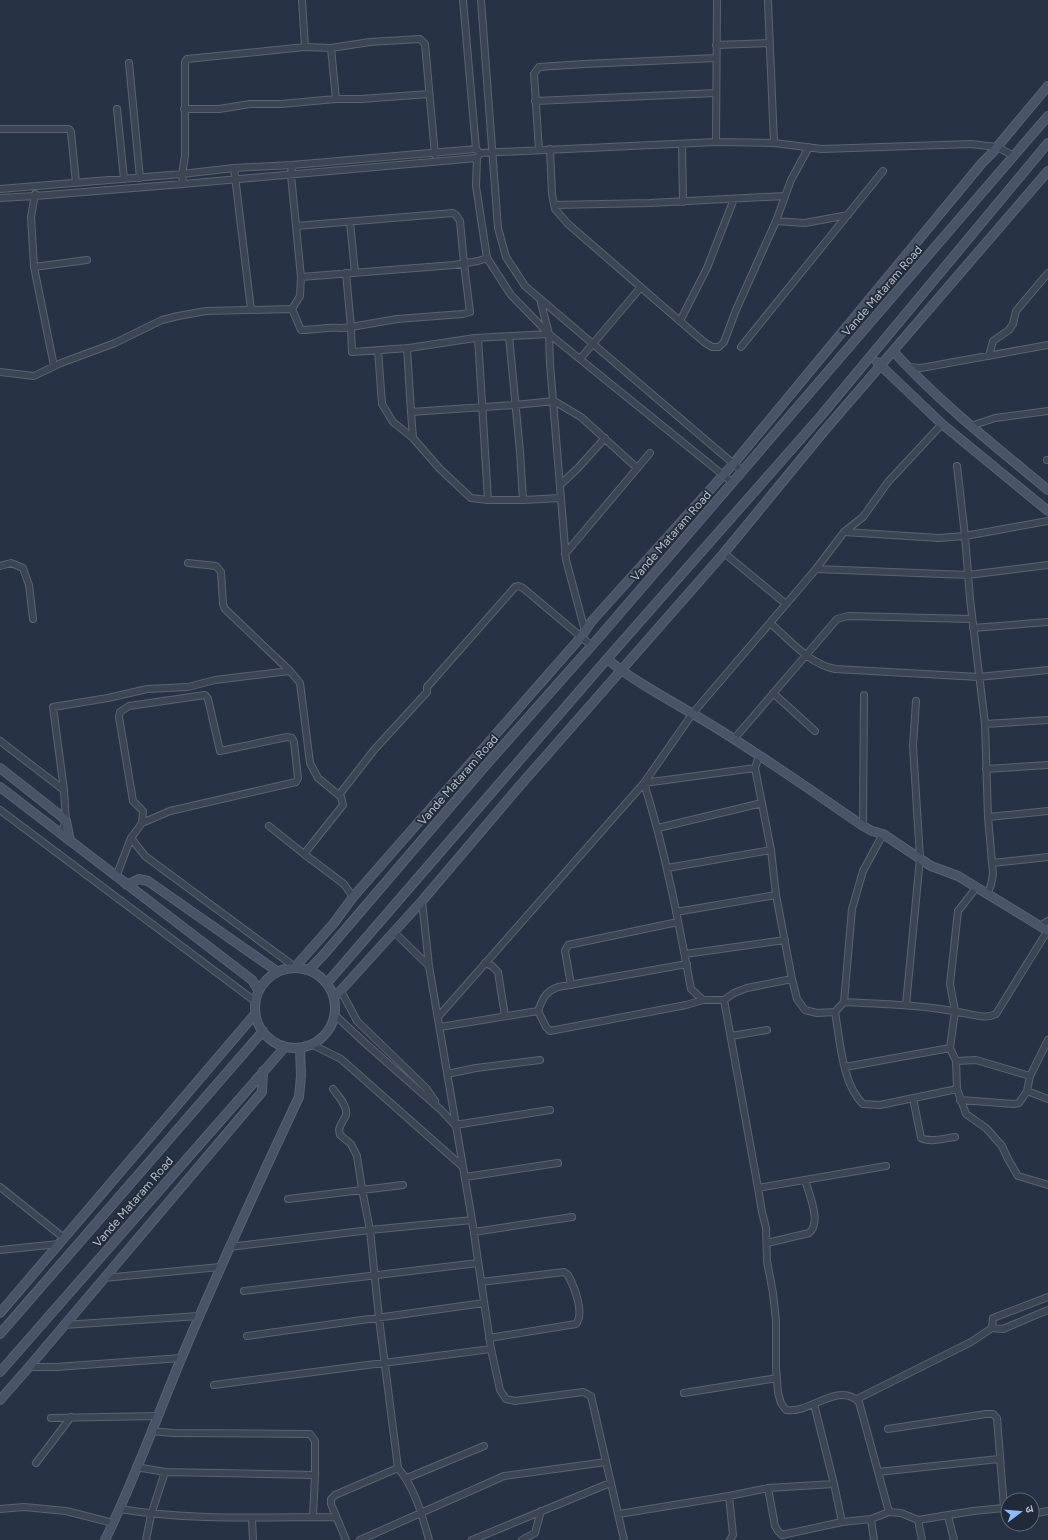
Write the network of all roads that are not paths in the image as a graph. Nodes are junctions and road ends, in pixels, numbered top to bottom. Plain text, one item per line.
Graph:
1 (302, 0) edge
2 (463, 0) edge
3 (481, 0) edge
4 (717, 0) edge
5 (768, 2) dead end
6 (770, 42) junction
7 (716, 45) junction
8 (305, 48) junction
9 (331, 48) junction
10 (716, 58) junction
11 (129, 63) dead end
12 (1048, 86) edge
13 (716, 93) junction
14 (429, 94) junction
15 (336, 99) junction
16 (535, 101) junction
17 (117, 109) dead end
18 (184, 109) junction
19 (1048, 116) edge
20 (0, 129) edge
21 (716, 142) junction
22 (774, 143) junction
23 (682, 144) junction
24 (1047, 144) edge
25 (997, 147) junction
26 (809, 148) junction
27 (550, 149) junction
28 (539, 150) junction
29 (435, 152) junction
30 (492, 152) junction
31 (477, 153) junction
32 (1014, 156) junction
33 (435, 162) junction
34 (292, 165) junction
35 (234, 168) junction
36 (883, 171) dead end
37 (1048, 171) edge
38 (182, 174) junction
39 (291, 175) junction
40 (140, 178) junction
41 (124, 179) junction
42 (237, 180) junction
43 (76, 183) junction
44 (183, 184) junction
45 (34, 187) junction
46 (0, 189) edge
47 (35, 196) junction
48 (785, 196) junction
49 (0, 198) edge
50 (734, 199) junction
51 (683, 202) junction
52 (554, 205) junction
53 (848, 216) junction
54 (776, 221) junction
55 (350, 222) junction
56 (296, 226) junction
57 (487, 258) junction
58 (87, 260) dead end
59 (464, 264) junction
60 (34, 266) junction
61 (346, 273) junction
62 (355, 273) junction
63 (1048, 273) edge
64 (301, 277) junction
65 (641, 287) junction
66 (540, 299) junction
67 (292, 309) junction
68 (251, 310) junction
69 (680, 321) junction
70 (351, 327) junction
71 (549, 334) junction
72 (509, 336) junction
73 (478, 338) junction
74 (592, 344) junction
75 (1048, 345) edge
76 (741, 347) dead end
77 (407, 348) junction
78 (378, 350) junction
79 (893, 351) junction
80 (871, 356) junction
81 (989, 356) junction
82 (580, 359) junction
83 (880, 365) junction
84 (54, 366) junction
85 (908, 367) junction
86 (0, 372) edge
87 (554, 400) junction
88 (515, 405) junction
89 (482, 407) junction
90 (1048, 411) edge
91 (411, 412) junction
92 (942, 424) junction
93 (971, 426) junction
94 (413, 438) junction
95 (605, 438) junction
96 (650, 453) dead end
97 (734, 463) junction
98 (957, 466) dead end
99 (637, 468) junction
100 (742, 471) junction
101 (722, 476) junction
102 (732, 483) junction
103 (560, 485) junction
104 (1048, 490) edge
105 (561, 498) junction
106 (488, 500) junction
107 (523, 500) junction
108 (1048, 512) edge
109 (1048, 520) edge
110 (844, 532) junction
111 (966, 536) junction
112 (724, 553) junction
113 (565, 554) junction
114 (188, 564) dead end
115 (1048, 565) edge
116 (0, 566) edge
117 (816, 569) junction
118 (968, 575) junction
119 (786, 604) junction
120 (33, 619) dead end
121 (972, 619) junction
122 (770, 622) junction
123 (1048, 622) edge
124 (973, 628) junction
125 (583, 634) junction
126 (592, 646) junction
127 (807, 655) junction
128 (608, 659) junction
129 (290, 670) junction
130 (620, 670) junction
131 (1048, 670) edge
132 (979, 677) junction
133 (773, 693) junction
134 (864, 695) dead end
135 (916, 701) dead end
136 (693, 713) junction
137 (1048, 720) edge
138 (985, 724) junction
139 (815, 731) dead end
140 (734, 738) junction
141 (0, 741) edge
142 (759, 756) junction
143 (1048, 765) edge
144 (0, 768) edge
145 (755, 768) junction
146 (986, 769) junction
147 (644, 783) junction
148 (0, 787) edge
149 (64, 790) junction
150 (339, 795) junction
151 (762, 803) junction
152 (0, 810) edge
153 (1048, 811) edge
154 (988, 817) junction
155 (66, 822) junction
156 (142, 823) junction
157 (269, 826) dead end
158 (863, 826) junction
159 (658, 828) junction
160 (61, 834) junction
161 (883, 834) junction
162 (131, 838) junction
163 (70, 841) junction
164 (771, 850) junction
165 (304, 854) junction
166 (1048, 857) edge
167 (920, 858) junction
168 (992, 863) junction
169 (667, 868) junction
170 (116, 877) junction
171 (127, 885) junction
172 (976, 888) junction
173 (776, 895) junction
174 (986, 895) junction
175 (353, 897) junction
176 (422, 901) junction
177 (676, 912) junction
178 (1048, 921) edge
179 (678, 922) junction
180 (1040, 926) junction
181 (1048, 930) edge
182 (394, 932) junction
183 (785, 940) junction
184 (685, 954) junction
185 (485, 963) junction
186 (686, 964) junction
187 (429, 966) junction
188 (295, 967) junction
189 (309, 970) junction
190 (278, 972) junction
191 (792, 979) junction
192 (327, 983) junction
193 (571, 985) junction
194 (259, 991) junction
195 (341, 991) junction
196 (334, 998) junction
197 (703, 1000) junction
198 (724, 1000) junction
199 (256, 1002) junction
200 (844, 1002) junction
201 (906, 1005) junction
202 (538, 1010) junction
203 (955, 1011) junction
204 (836, 1012) junction
205 (256, 1014) junction
206 (335, 1015) junction
207 (505, 1016) junction
208 (438, 1017) junction
209 (440, 1027) junction
210 (767, 1030) dead end
211 (263, 1031) junction
212 (731, 1036) junction
213 (1048, 1040) edge
214 (311, 1044) junction
215 (285, 1047) junction
216 (300, 1048) junction
217 (950, 1048) junction
218 (540, 1060) dead end
219 (956, 1061) junction
220 (845, 1067) junction
221 (263, 1071) junction
222 (447, 1074) junction
223 (1030, 1076) junction
224 (333, 1089) dead end
225 (957, 1089) junction
226 (1028, 1091) junction
227 (914, 1098) junction
228 (1048, 1099) edge
229 (960, 1100) junction
230 (441, 1110) junction
231 (550, 1110) dead end
232 (455, 1125) junction
233 (955, 1137) dead end
234 (558, 1163) dead end
235 (886, 1166) dead end
236 (463, 1167) junction
237 (464, 1177) junction
238 (805, 1180) junction
239 (403, 1185) dead end
240 (1048, 1185) edge
241 (0, 1187) edge
242 (758, 1188) junction
243 (362, 1189) junction
244 (288, 1199) dead end
245 (572, 1217) dead end
246 (472, 1220) junction
247 (370, 1230) junction
248 (474, 1232) junction
249 (62, 1241) junction
250 (767, 1243) junction
251 (229, 1247) junction
252 (0, 1250) edge
253 (478, 1263) junction
254 (220, 1267) junction
255 (375, 1275) junction
256 (104, 1278) junction
257 (481, 1282) junction
258 (244, 1291) dead end
259 (1048, 1297) edge
260 (484, 1303) junction
261 (1048, 1310) edge
262 (0, 1313) edge
263 (199, 1316) junction
264 (379, 1318) junction
265 (64, 1325) junction
266 (992, 1328) junction
267 (0, 1334) edge
268 (247, 1336) dead end
269 (489, 1338) junction
270 (490, 1349) junction
271 (181, 1358) junction
272 (385, 1363) junction
273 (29, 1367) junction
274 (0, 1372) edge
275 (777, 1378) junction
276 (214, 1384) dead end
277 (684, 1394) dead end
278 (857, 1399) junction
279 (0, 1400) edge
280 (814, 1404) junction
281 (157, 1416) junction
282 (70, 1417) junction
283 (51, 1418) dead end
284 (888, 1429) dead end
285 (151, 1431) junction
286 (484, 1446) dead end
287 (999, 1459) junction
288 (606, 1462) junction
289 (36, 1463) dead end
290 (136, 1467) junction
291 (398, 1468) junction
292 (165, 1472) junction
293 (878, 1472) junction
294 (315, 1475) junction
295 (407, 1478) junction
296 (610, 1483) junction
297 (834, 1484) junction
298 (768, 1488) junction
299 (1002, 1492) edge
300 (729, 1496) junction
301 (1000, 1508) edge
302 (0, 1509) edge
303 (120, 1509) junction
304 (541, 1511) junction
305 (889, 1512) junction
306 (421, 1513) junction
307 (151, 1514) junction
308 (619, 1514) junction
309 (948, 1516) junction
310 (313, 1517) junction
311 (336, 1517) junction
312 (252, 1519) junction
313 (871, 1519) junction
314 (918, 1520) junction
315 (842, 1522) junction
316 (113, 1523) junction
317 (535, 1533) junction
318 (105, 1540) edge
319 (146, 1540) edge
320 (253, 1540) edge
321 (346, 1540) edge
322 (360, 1540) edge
323 (429, 1540) edge
324 (472, 1540) edge
325 (522, 1540) edge
326 (537, 1540) edge
327 (624, 1540) edge
328 (730, 1540) edge
329 (874, 1540) edge
330 (922, 1540) edge
331 (954, 1540) edge

1 - 8 street
2 - 31 street
3 - 30 street
4 - 7 street
5 - 6 street
6 - 7 street
6 - 22 street
7 - 10 street
8 - 9 street
8 - 18 street
9 - 14 street
9 - 15 street
10 - 13 street
10 - 16 street
11 - 40 street
12 - 25 street
13 - 16 street
13 - 21 street
14 - 15 street
14 - 29 street
15 - 18 street
16 - 28 street
17 - 41 street
18 - 38 street
19 - 32 street, Vande Mataram Road
20 - 43 street
21 - 22 street
21 - 23 street
22 - 26 street
23 - 27 street
23 - 51 street
24 - 80 street
25 - 26 street
25 - 32 street
25 - 97 street
26 - 48 street
27 - 28 street
27 - 52 street
28 - 30 street
29 - 31 street
29 - 33 street
29 - 34 street
30 - 31 street
30 - 66 street
31 - 33 street
31 - 57 street
32 - 100 street, Vande Mataram Road
33 - 39 street
34 - 35 street
34 - 39 street
35 - 38 street
35 - 42 street
36 - 53 street
37 - 79 street
38 - 40 street
38 - 44 street
39 - 42 street
39 - 56 street
40 - 41 street
41 - 43 street
42 - 44 street
42 - 68 street
43 - 45 street
44 - 47 street
45 - 46 street
45 - 47 street
47 - 49 street
47 - 60 street
48 - 50 street
48 - 54 street
50 - 51 street
50 - 69 street
51 - 52 street
52 - 65 street
53 - 54 street
53 - 76 street
54 - 69 street
55 - 56 street
55 - 59 street
55 - 62 street
56 - 64 street
57 - 59 street
57 - 71 street
58 - 60 street
59 - 62 street
59 - 70 street
60 - 84 street
61 - 62 street
61 - 64 street
61 - 70 street
63 - 81 street
64 - 67 street
65 - 69 street
65 - 74 street
66 - 71 street
66 - 74 street
67 - 68 street
67 - 70 street
68 - 84 street
70 - 78 street
71 - 72 street
71 - 82 street
71 - 87 street
72 - 73 street
72 - 88 street
73 - 77 street
73 - 89 street
74 - 82 street
74 - 97 street
75 - 81 street
77 - 78 street
77 - 91 street
78 - 94 street
79 - 83 street
79 - 85 street
80 - 83 street
80 - 128 street
81 - 85 street
82 - 101 street
83 - 92 street
83 - 112 street
84 - 86 street
85 - 93 street
87 - 88 street
87 - 95 street
87 - 103 street
88 - 89 street
88 - 107 street
89 - 91 street
89 - 106 street
90 - 93 street
91 - 94 street
92 - 108 street
92 - 110 street
93 - 104 street
94 - 106 street
95 - 99 street
95 - 103 street
96 - 99 street
97 - 100 street
97 - 101 street
98 - 111 street
99 - 113 street
100 - 102 street, Vande Mataram Road
101 - 102 street
101 - 125 street
102 - 126 street, Vande Mataram Road
103 - 105 street
105 - 107 street
105 - 113 street
106 - 107 street
109 - 111 street
110 - 111 street
110 - 117 street
111 - 118 street
112 - 119 street
112 - 130 street
113 - 125 street
114 - 129 street
115 - 118 street
116 - 120 street
117 - 118 street
117 - 119 street
118 - 121 street
119 - 122 street
121 - 124 street
121 - 127 street
122 - 127 street
122 - 136 street
123 - 124 street
124 - 132 street
125 - 126 street
125 - 150 street
125 - 175 street
126 - 189 street, Vande Mataram Road
127 - 132 street
127 - 133 street
128 - 130 street
128 - 192 street
129 - 149 street
129 - 150 street
130 - 136 street
130 - 176 street
131 - 132 street
132 - 138 street
133 - 139 street
133 - 140 street
134 - 158 street
135 - 167 street
136 - 140 street
136 - 147 street
137 - 138 street
138 - 146 street
140 - 142 street
141 - 149 street
142 - 145 street
142 - 158 street
143 - 146 street
144 - 155 street
145 - 147 street
145 - 151 street
146 - 154 street
147 - 159 street
147 - 185 street
148 - 160 street
149 - 155 street
150 - 165 street
151 - 159 street
151 - 164 street
152 - 199 street
153 - 154 street
154 - 168 street
155 - 160 street
155 - 163 street
156 - 156 street
156 - 162 street
157 - 165 street
158 - 161 street
159 - 169 street
160 - 163 street
161 - 167 street
161 - 200 street
162 - 170 street
162 - 188 street
163 - 170 street
164 - 169 street
164 - 173 street
165 - 175 street
166 - 168 street
167 - 172 street
167 - 201 street
168 - 174 street
169 - 177 street
170 - 171 street
171 - 190 street
171 - 194 street
172 - 174 street
172 - 203 street
173 - 177 street
173 - 183 street
174 - 180 street
175 - 188 street
176 - 182 street
176 - 187 street
177 - 179 street
178 - 180 street
179 - 184 street
179 - 193 street
180 - 181 street
181 - 203 street
182 - 187 street
182 - 195 street
183 - 184 street
183 - 191 street
184 - 186 street
185 - 207 street
185 - 208 street
186 - 193 street
186 - 197 street
187 - 208 street
188 - 189 street
188 - 190 street
189 - 192 street
190 - 194 street
191 - 198 street
191 - 204 street
192 - 196 street
193 - 202 street
194 - 199 street
195 - 196 street
195 - 230 street
196 - 206 street
197 - 198 street
197 - 202 street
198 - 212 street
199 - 205 street
200 - 201 street
200 - 204 street
201 - 203 street
202 - 207 street
203 - 217 street
204 - 220 street
205 - 211 street
205 - 249 street
206 - 214 street
206 - 230 street
207 - 209 street
208 - 209 street
209 - 222 street
210 - 212 street
211 - 215 street
211 - 267 street, Vande Mataram Road
212 - 242 street
213 - 223 street
214 - 216 street
214 - 236 street
215 - 216 street
215 - 221 street, Vande Mataram Road
216 - 251 street
217 - 219 street
217 - 220 street
218 - 222 street
219 - 223 street
219 - 225 street
220 - 227 street
221 - 256 street
221 - 274 street, Vande Mataram Road
222 - 232 street
223 - 226 street
224 - 243 street
225 - 227 street
225 - 229 street
226 - 228 street
226 - 229 street
227 - 233 street
229 - 240 street
230 - 232 street
231 - 232 street
232 - 236 street
234 - 237 street
235 - 238 street
236 - 237 street
237 - 246 street
238 - 242 street
238 - 250 street
239 - 243 street
241 - 249 street
242 - 250 street
243 - 244 street
243 - 247 street
245 - 248 street
246 - 247 street
246 - 248 street
247 - 251 street
247 - 255 street
248 - 253 street
249 - 252 street
249 - 262 street
250 - 275 street
251 - 254 street
253 - 255 street
253 - 257 street
254 - 256 street
254 - 263 street
255 - 258 street
255 - 264 street
256 - 265 street
257 - 260 street
257 - 269 street
259 - 266 street
260 - 264 street
260 - 269 street
261 - 266 street
263 - 265 street
263 - 271 street
264 - 268 street
264 - 272 street
265 - 273 street
266 - 278 street
269 - 270 street
270 - 272 street
270 - 288 street
271 - 273 street
271 - 281 street
272 - 276 street
272 - 291 street
273 - 279 street
275 - 277 street
275 - 280 street
278 - 280 street
278 - 293 street
280 - 297 street
281 - 282 street
281 - 285 street
282 - 283 street
282 - 289 street
284 - 287 street
285 - 290 street
285 - 294 street
286 - 295 street
287 - 293 street
287 - 299 street
288 - 296 street
288 - 306 street
290 - 292 street
290 - 303 street
291 - 295 street
291 - 311 street
292 - 294 street
292 - 307 street
293 - 305 street
294 - 310 street
295 - 306 street
296 - 304 street
296 - 308 street
297 - 298 street
297 - 315 street
298 - 300 street
298 - 315 street
300 - 308 street
300 - 328 street
301 - 309 street
302 - 316 street
303 - 307 street
303 - 316 street
304 - 317 street
304 - 324 street
305 - 313 street
305 - 314 street
306 - 322 street
306 - 323 street
307 - 312 street
307 - 319 street
308 - 327 street
309 - 314 street
309 - 331 street
310 - 311 street
310 - 312 street
311 - 321 street
312 - 320 street
313 - 315 street
313 - 329 street
314 - 330 street
316 - 318 street
317 - 325 street
317 - 326 street

